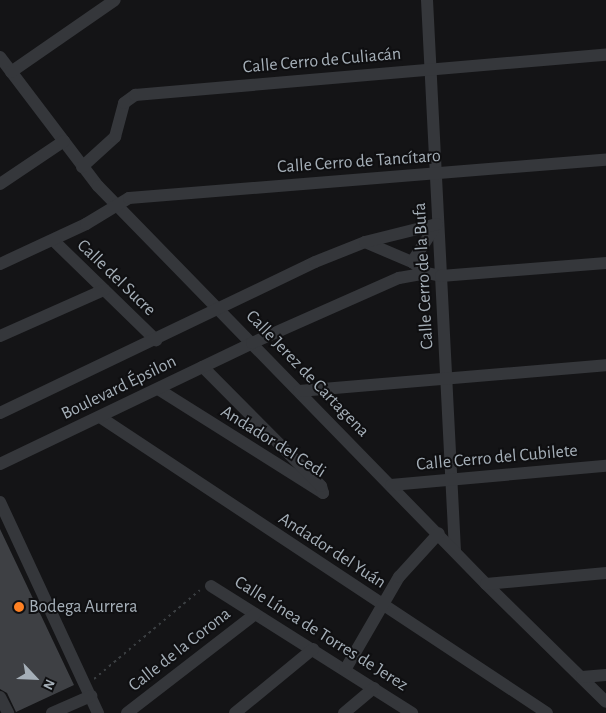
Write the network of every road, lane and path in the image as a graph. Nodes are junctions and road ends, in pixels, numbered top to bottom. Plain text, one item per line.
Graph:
1 (115, 0) edge
2 (428, 0) edge
3 (606, 55) edge
4 (0, 57) edge
5 (432, 68) junction
6 (11, 72) junction
7 (64, 141) junction
8 (606, 160) edge
9 (82, 166) junction
10 (437, 174) junction
11 (1, 181) edge
12 (116, 205) junction
13 (437, 224) junction
14 (53, 240) junction
15 (365, 242) junction
16 (412, 262) junction
17 (606, 263) edge
18 (0, 264) edge
19 (427, 273) junction
20 (441, 276) junction
21 (104, 290) junction
22 (218, 308) junction
23 (0, 336) edge
24 (156, 340) junction
25 (252, 343) junction
26 (606, 365) edge
27 (203, 367) junction
28 (446, 378) junction
29 (158, 390) junction
30 (298, 391) junction
31 (0, 412) edge
32 (100, 418) junction
33 (0, 464) edge
34 (606, 466) edge
35 (449, 479) junction
36 (391, 485) junction
37 (0, 502) edge
38 (439, 533) junction
39 (455, 550) junction
40 (606, 573) edge
41 (486, 584) junction
42 (211, 586) joint
43 (382, 604) junction
44 (255, 614) junction
45 (313, 649) junction
46 (345, 670) junction
47 (606, 676) edge
48 (582, 677) junction
49 (374, 688) junction
50 (89, 691) junction
51 (0, 697) edge
52 (606, 702) edge
53 (8, 713) edge
54 (52, 713) edge
55 (98, 713) edge
56 (127, 713) edge
57 (235, 713) edge
58 (344, 713) edge
59 (412, 713) edge
60 (547, 713) edge

1 - 6 street
2 - 5 street, Calle Cerro de la Bufa
3 - 5 street, Calle Cerro de Culiacán
4 - 6 street, Calle Jerez de Cartagena
5 - 9 street, Calle Cerro de Culiacán
5 - 10 street, Calle Cerro de la Bufa
6 - 7 street, Calle Jerez de Cartagena
7 - 9 street, Calle Jerez de Cartagena
7 - 11 street
8 - 10 street, Calle Cerro de Tancítaro
9 - 12 street, Calle Jerez de Cartagena
10 - 12 street, Calle Cerro de Tancítaro
10 - 13 street, Calle Cerro de la Bufa
12 - 14 street, Calle Cerro de Tancítaro
12 - 22 street, Calle Jerez de Cartagena
13 - 15 street, Boulevard Épsilon
13 - 16 street
13 - 20 street, Calle Cerro de la Bufa
14 - 18 street, Calle Cerro de Tancítaro
14 - 21 street, Calle del Sucre
15 - 16 street
15 - 22 street, Boulevard Épsilon
16 - 19 street
17 - 20 street
19 - 20 street
19 - 25 street, Boulevard Épsilon
20 - 28 street, Calle Cerro de la Bufa
21 - 23 street
21 - 24 street, Calle del Sucre
22 - 24 street, Boulevard Épsilon
22 - 25 street, Calle Jerez de Cartagena
24 - 31 street, Boulevard Épsilon
25 - 27 street, Boulevard Épsilon
25 - 30 street, Calle Jerez de Cartagena
26 - 28 street
27 - 29 street, Boulevard Épsilon
27 - 29 street, Andador del Cedi
28 - 30 street
28 - 35 street, Calle Cerro de la Bufa
29 - 32 street, Boulevard Épsilon
30 - 36 street, Calle Jerez de Cartagena
32 - 33 street, Boulevard Épsilon
32 - 43 street, Andador del Yuán
34 - 35 street, Calle Cerro del Cubilete
35 - 36 street, Calle Cerro del Cubilete
35 - 39 street, Calle Cerro de la Bufa
36 - 38 street, Calle Jerez de Cartagena
37 - 50 street
38 - 39 street, Calle Jerez de Cartagena
38 - 43 street
39 - 41 street, Calle Jerez de Cartagena
40 - 41 street
41 - 48 street, Calle Jerez de Cartagena
42 - 44 street, Calle Línea de Torres de Jerez
42 - 50 path
43 - 46 street
43 - 60 street, Andador del Yuán
44 - 45 street, Calle Línea de Torres de Jerez
44 - 56 street, Calle de la Corona
45 - 46 street, Calle Línea de Torres de Jerez
45 - 57 street
46 - 49 street, Calle Línea de Torres de Jerez
47 - 48 street
48 - 52 street, Calle Jerez de Cartagena
49 - 58 street
49 - 59 street, Calle Línea de Torres de Jerez
50 - 54 street
50 - 55 street
51 - 53 street

